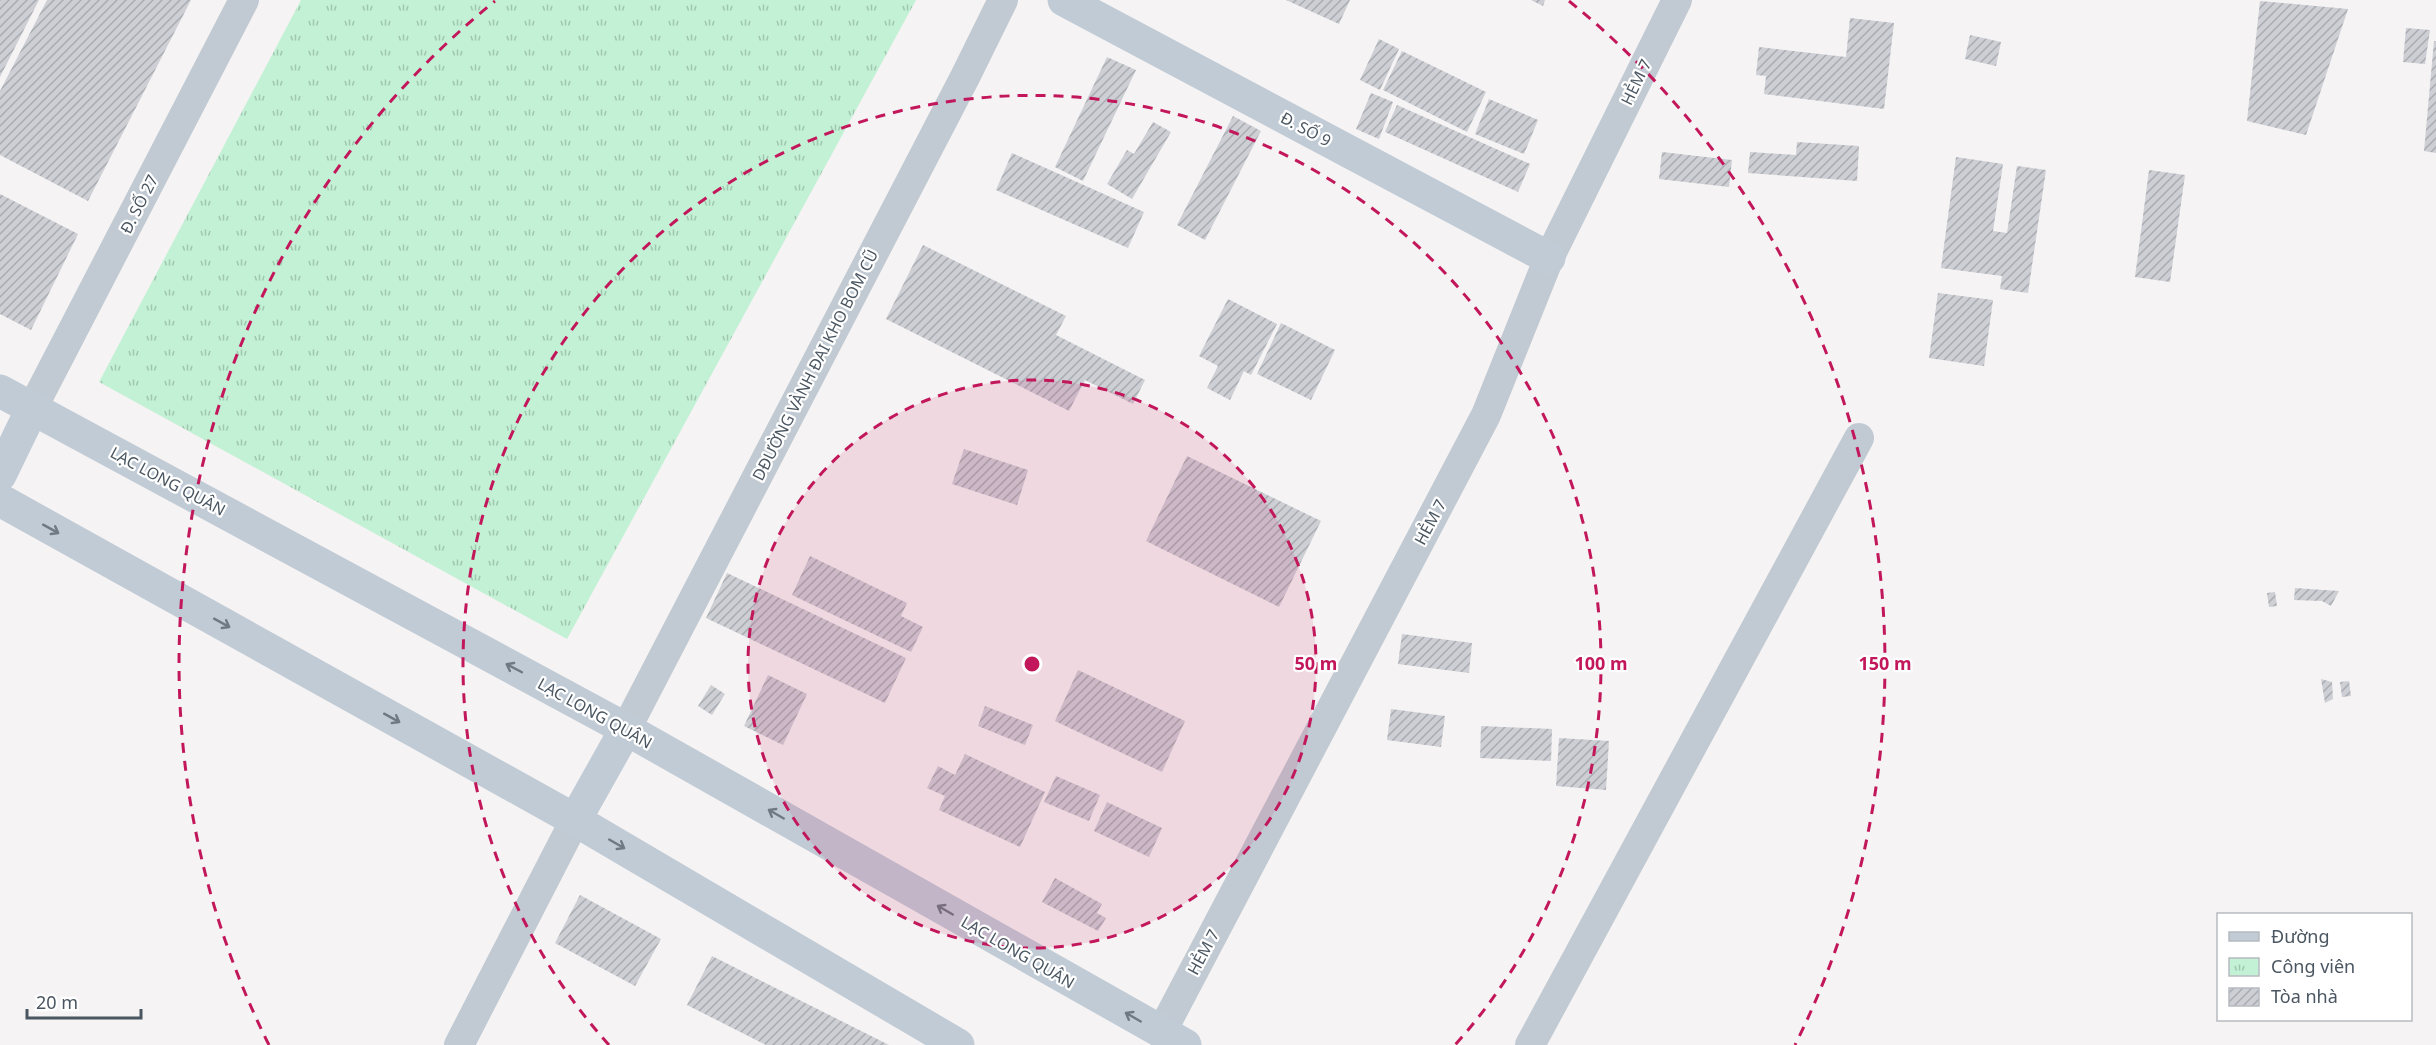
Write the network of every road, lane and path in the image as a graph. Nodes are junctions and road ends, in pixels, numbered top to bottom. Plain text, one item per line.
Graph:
1 (244, 0) edge
2 (1003, 0) edge
3 (1064, 0) edge
4 (1677, 0) edge
5 (1549, 258) junction
6 (0, 390) edge
7 (33, 407) junction
8 (1859, 438) dead end
9 (0, 475) edge
10 (0, 500) edge
11 (626, 729) junction
12 (575, 820) junction
13 (1166, 1041) edge
14 (459, 1045) edge
15 (958, 1045) edge
16 (1530, 1045) edge

1 - 7 street, Đ. SỐ 27
2 - 11 street, DĐƯỜNG VÀNH ĐAI KHO BOM CŨ
3 - 5 main road, Đ. SỐ 9
4 - 5 street, HẺM 7
5 - 13 street, HẺM 7
6 - 7 main road, LẠC LONG QUÂN
7 - 9 main road
11 -> 7 main road, LẠC LONG QUÂN
8 - 16 street
10 -> 12 main road
11 - 12 main road
13 -> 11 main road, LẠC LONG QUÂN
12 - 14 street
12 -> 15 main road

